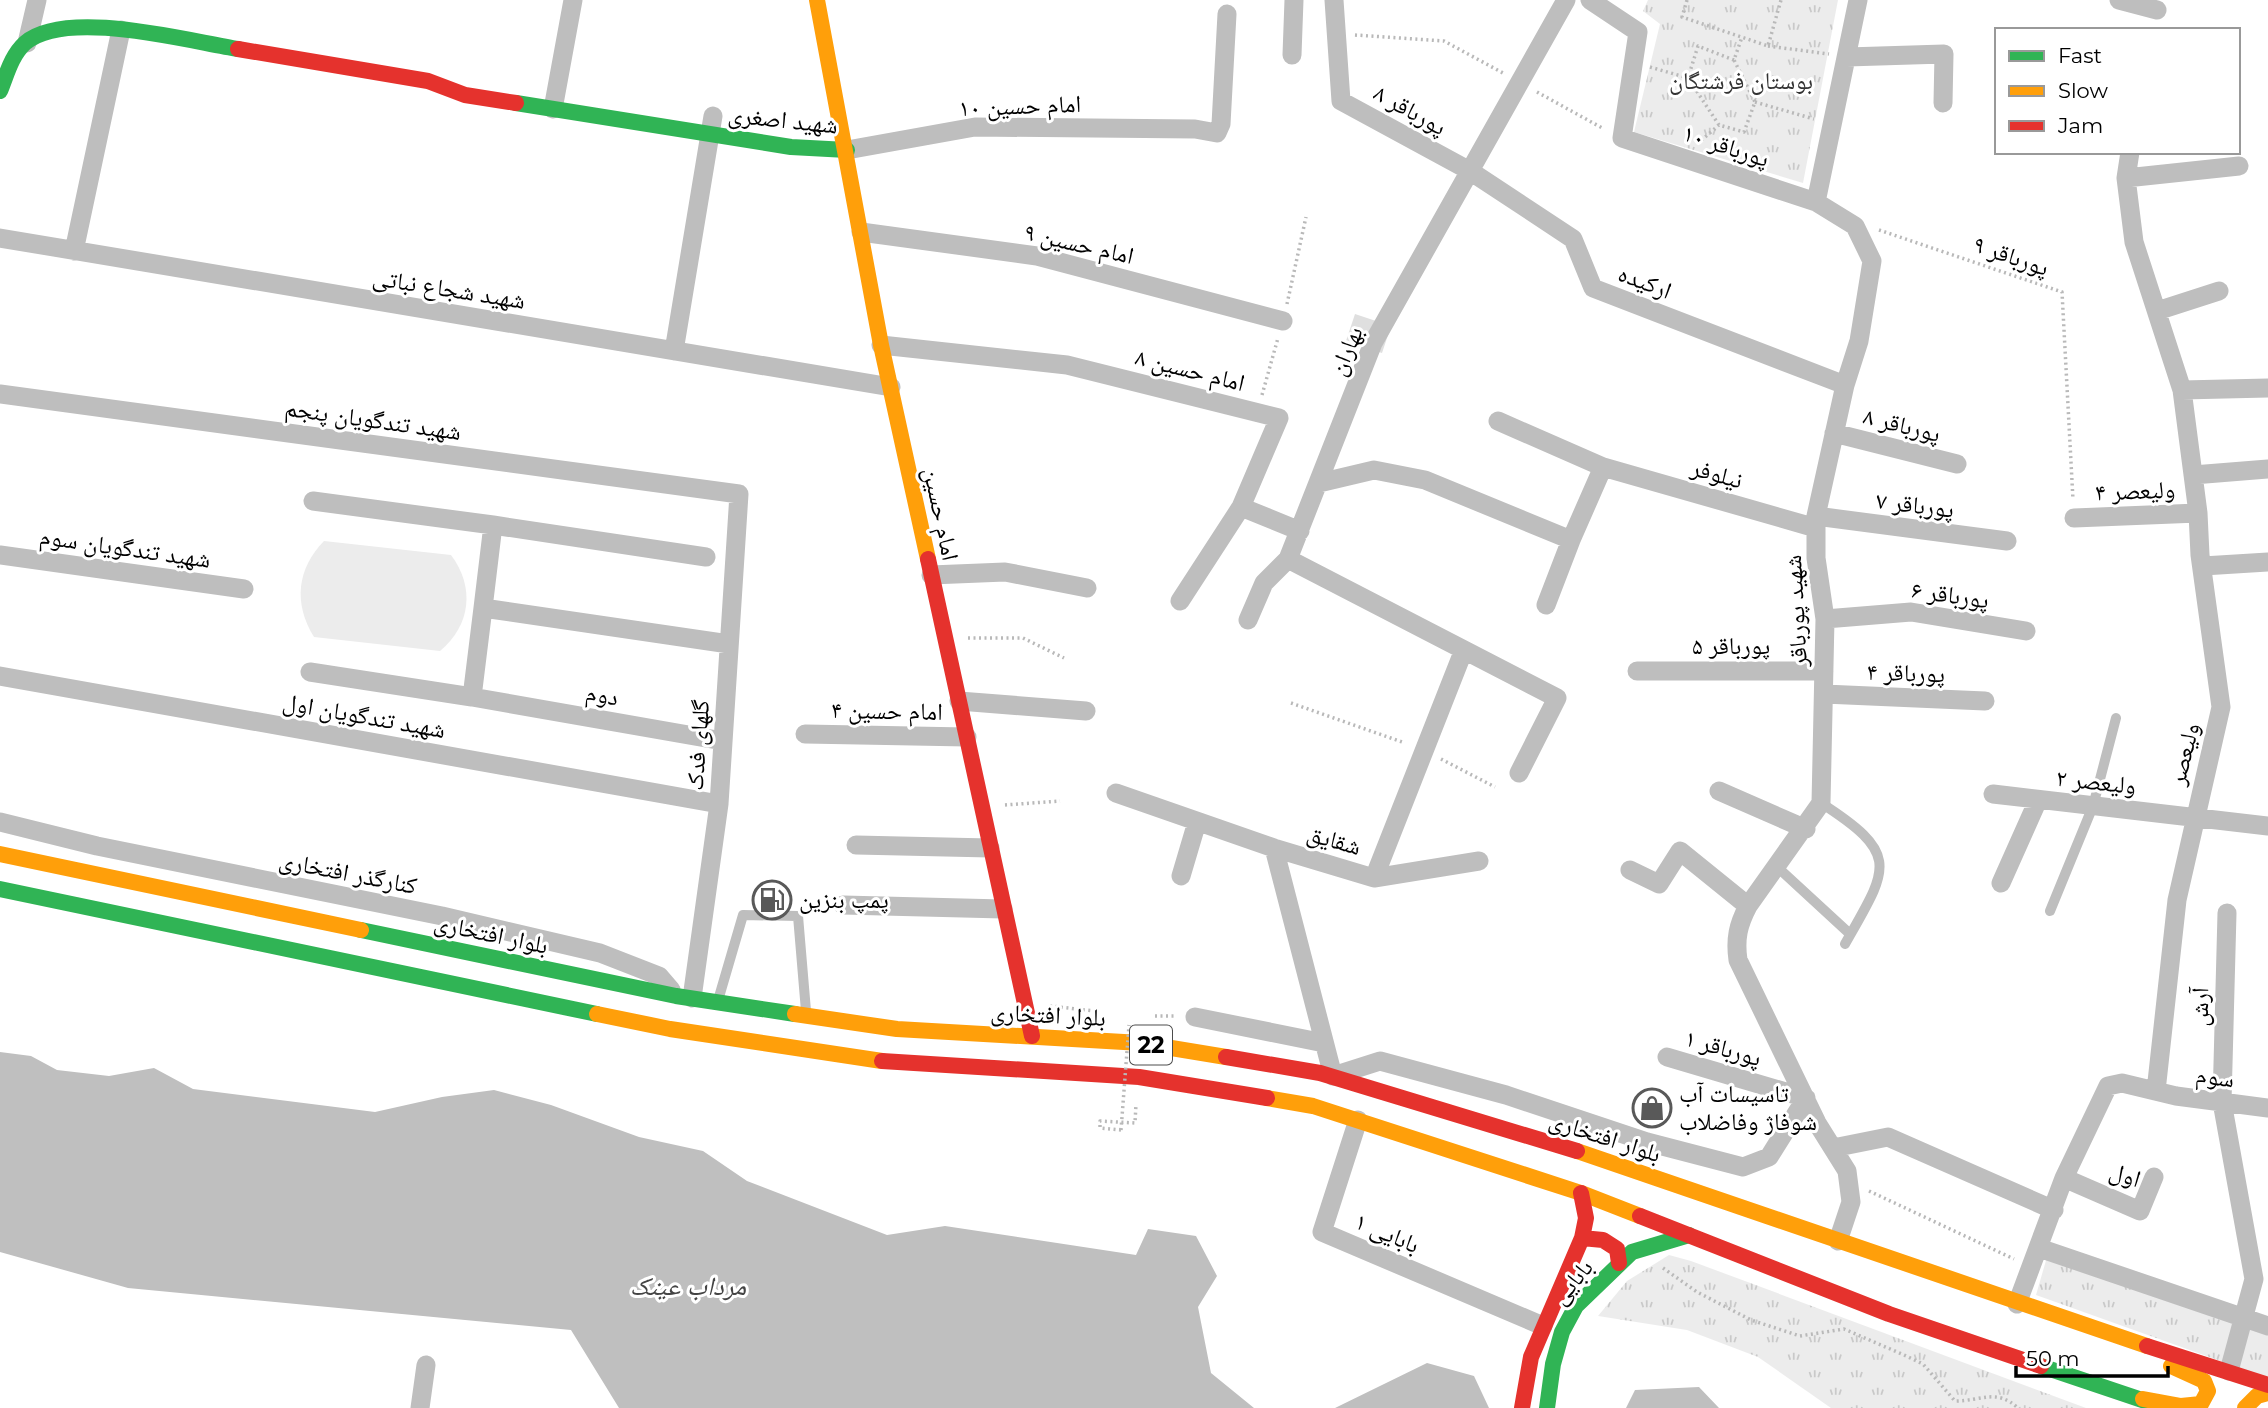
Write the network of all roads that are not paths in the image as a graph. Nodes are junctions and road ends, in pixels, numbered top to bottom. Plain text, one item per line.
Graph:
1 (37, 0) edge
2 (573, 0) edge
3 (817, 0) edge
4 (1294, 0) edge
5 (1334, 0) edge
6 (1566, 0) edge
7 (1590, 0) edge
8 (1858, 0) edge
9 (2119, 0) edge
10 (2159, 5) edge
11 (1227, 14) dead end
12 (2154, 28) edge
13 (121, 30) junction
14 (27, 43) junction
15 (1292, 55) dead end
16 (1847, 57) junction
17 (0, 91) edge
18 (583, 97) dead end
19 (555, 101) junction
20 (1943, 103) dead end
21 (712, 121) junction
22 (803, 132) dead end
23 (847, 150) junction
24 (2130, 154) edge
25 (2239, 166) dead end
26 (1470, 171) junction
27 (2126, 178) junction
28 (1816, 202) junction
29 (861, 232) junction
30 (0, 238) edge
31 (74, 251) junction
32 (2219, 291) dead end
33 (2157, 311) junction
34 (1283, 321) dead end
35 (881, 345) junction
36 (674, 351) junction
37 (1845, 385) junction
38 (891, 387) junction
39 (2268, 388) edge
40 (2182, 390) junction
41 (0, 394) edge
42 (1497, 421) dead end
43 (1835, 433) junction
44 (1957, 464) dead end
45 (1603, 467) junction
46 (2268, 469) edge
47 (2193, 475) junction
48 (1319, 483) junction
49 (739, 494) joint
50 (313, 502) dead end
51 (1241, 507) junction
52 (2198, 513) junction
53 (2074, 518) road end
54 (1816, 522) junction
55 (493, 525) junction
56 (1300, 531) junction
57 (1571, 540) junction
58 (2007, 541) dead end
59 (0, 555) edge
60 (706, 557) dead end
61 (1288, 559) junction
62 (2268, 562) edge
63 (2203, 566) junction
64 (931, 575) junction
65 (1087, 588) dead end
66 (244, 589) dead end
67 (1180, 601) dead end
68 (1546, 605) dead end
69 (483, 608) junction
70 (1825, 618) junction
71 (1248, 620) dead end
72 (2026, 631) dead end
73 (729, 643) junction
74 (1463, 652) junction
75 (1637, 671) dead end
76 (1825, 671) junction
77 (310, 672) dead end
78 (0, 676) edge
79 (1824, 694) junction
80 (472, 698) junction
81 (959, 701) junction
82 (1985, 701) dead end
83 (1086, 711) dead end
84 (2116, 718) dead end
85 (806, 734) dead end
86 (967, 737) junction
87 (723, 741) junction
88 (1520, 774) dead end
89 (1719, 791) dead end
90 (1116, 793) dead end
91 (1993, 794) dead end
92 (2038, 800) junction
93 (1821, 803) junction
94 (719, 804) junction
95 (2094, 806) junction
96 (2194, 818) junction
97 (0, 822) edge
98 (1197, 822) junction
99 (2268, 826) edge
100 (1806, 828) junction
101 (856, 845) dead end
102 (990, 848) junction
103 (1274, 848) junction
104 (0, 854) edge
105 (1479, 861) dead end
106 (1775, 865) junction
107 (1630, 870) dead end
108 (1181, 876) dead end
109 (1374, 878) junction
110 (2001, 883) dead end
111 (0, 889) edge
112 (843, 905) dead end
113 (1748, 906) junction
114 (1003, 909) junction
115 (2050, 911) dead end
116 (2227, 913) dead end
117 (684, 997) junction
118 (718, 1002) junction
119 (806, 1015) junction
120 (1195, 1017) road end
121 (1032, 1037) junction
122 (1324, 1043) junction
123 (1667, 1057) dead end
124 (1333, 1076) junction
125 (2156, 1091) junction
126 (1806, 1098) junction
127 (2222, 1102) junction
128 (2268, 1108) edge
129 (1358, 1120) junction
130 (1833, 1148) junction
131 (2154, 1177) dead end
132 (2064, 1178) junction
133 (1581, 1193) junction
134 (2054, 1210) junction
135 (1689, 1235) junction
136 (1582, 1238) junction
137 (1838, 1241) junction
138 (2039, 1248) junction
139 (1619, 1263) junction
140 (2017, 1304) junction
141 (2243, 1318) junction
142 (1543, 1326) junction
143 (2268, 1326) edge
144 (2119, 1337) junction
145 (426, 1365) dead end
146 (2229, 1371) junction
147 (2268, 1385) edge
148 (2268, 1393) edge
149 (2139, 1398) junction
150 (420, 1408) edge
151 (1522, 1408) edge
152 (1547, 1408) edge
153 (2166, 1408) edge
154 (2245, 1408) edge

1 - 14 street
2 - 19 street
3 - 23 main road, امام حسین
4 - 15 street
5 - 26 street, پورباقر ۸
6 - 26 street, بهاران
7 - 28 street, پورباقر ۱۰
8 - 16 street
9 - 10 street
10 - 12 street
11 - 23 street, امام حسین ۱۰
13 - 14 main road, شهید اصغری
13 - 19 main road, شهید اصغری
13 - 31 street
14 - 17 main road
16 - 20 street
16 - 28 street
18 - 19 main road, شهید اصغری
19 - 21 main road, شهید اصغری
21 - 23 main road, شهید اصغری
21 - 36 street
22 - 23 main road, شهید اصغری
23 - 29 main road, امام حسین
24 - 27 street, ولیعصر
25 - 27 street
26 - 37 street, ارکیده
26 - 48 street, بهاران
27 - 33 street, ولیعصر
28 - 37 street, شهید پورباقر
29 - 34 street, امام حسین ۹
29 - 35 main road, امام حسین
30 - 31 street, شهید شجاع نباتی
31 - 36 street, شهید شجاع نباتی
32 - 33 street
33 - 40 street, ولیعصر
35 - 38 main road, امام حسین
35 - 51 street, امام حسین ۸
36 - 38 street, شهید شجاع نباتی
37 - 43 street, شهید پورباقر
38 - 64 main road, امام حسین
39 - 40 street
40 - 47 street, ولیعصر
41 - 49 street, شهید تندگویان پنجم
42 - 45 street, نیلوفر
43 - 44 street, پورباقر ۸
43 - 54 street, شهید پورباقر
45 - 54 street, نیلوفر
45 - 57 street
46 - 47 street
47 - 52 street, ولیعصر
48 - 56 street, بهاران
48 - 57 street
49 - 73 street, گلهای فدک
50 - 55 street
51 - 56 street
51 - 67 street, امام حسین ۸
52 - 53 street, ولیعصر ۴
52 - 63 street, ولیعصر
54 - 58 street, پورباقر ۷
54 - 70 street, شهید پورباقر
55 - 60 street
55 - 69 street
56 - 61 street, بهاران
57 - 68 street
59 - 66 street, شهید تندگویان سوم
61 - 71 street
61 - 74 street
62 - 63 street
63 - 96 street, ولیعصر
64 - 65 street
64 - 81 main road, امام حسین
69 - 73 street
69 - 80 street
70 - 72 street, پورباقر ۶
70 - 76 street, شهید پورباقر
73 - 87 street, گلهای فدک
74 - 88 street
74 - 109 street, شقایق
75 - 76 street, پورباقر ۵
76 - 79 street, شهید پورباقر
77 - 80 street, دوم
78 - 94 street, شهید تندگویان اول
79 - 82 street, پورباقر ۴
79 - 93 street, شهید پورباقر
80 - 87 street, دوم
81 - 83 street
81 - 86 main road, امام حسین
84 - 95 lane
85 - 86 street, امام حسین ۴
86 - 102 main road, امام حسین
87 - 94 street, گلهای فدک
89 - 100 street
90 - 98 street
91 - 92 street, ولیعصر ۲
92 - 95 street, ولیعصر ۲
92 - 110 street
93 - 100 street, شهید پورباقر
93 - 106 lane
94 - 117 street, گلهای فدک
95 - 96 street, ولیعصر ۲
95 - 115 lane
96 - 99 street, ولیعصر ۲
96 - 125 street, ولیعصر
97 - 117 street, کنارگذر افتخاری
98 - 103 street
98 - 108 street
100 - 106 street, شهید پورباقر
101 - 102 street
102 - 114 main road, امام حسین
103 - 109 street, شقایق
103 - 122 street, شقایق
104 - 117 main road, بلوار افتخاری / 22
105 - 109 street
106 - 113 street, شهید پورباقر
107 - 113 street
111 - 129 main road, 22
112 - 114 street
113 - 126 street, شهید پورباقر
114 - 121 main road, امام حسین
116 - 127 street, آرش
117 - 118 main road, بلوار افتخاری / 22
118 - 119 main road, بلوار افتخاری / 22
118 - 119 lane
119 - 121 main road, بلوار افتخاری / 22
120 - 122 street
121 - 124 main road, بلوار افتخاری / 22
122 - 124 street, شقایق
123 - 126 street, پورباقر ۱
124 - 126 street
124 - 137 main road, بلوار افتخاری / 22
125 - 127 street, سوم
125 - 132 street
126 - 130 street, شهید پورباقر
127 - 128 street, سوم
127 - 141 street, آرش
129 - 133 main road, 22
129 - 142 street, بابایی ۱
130 - 134 street
130 - 137 street, شهید پورباقر
131 - 132 street, اول
132 - 134 street
133 - 135 main road, 22
133 - 136 main road, بابایی
134 - 138 street
135 - 139 main road, بابایی
135 - 149 main road, 22
136 - 139 main road
136 - 142 main road, بابایی
137 - 140 main road, بلوار افتخاری / 22
138 - 140 street
138 - 141 street
139 - 152 main road, بابایی
140 - 144 main road, بلوار افتخاری / 22
141 - 143 street
141 - 146 street, آرش
142 - 151 main road, بابایی
144 - 146 main road, بلوار افتخاری / 22
144 - 149 main road
145 - 150 street
146 - 147 main road, بلوار افتخاری / 22
148 - 154 main road
149 - 153 main road, 22

